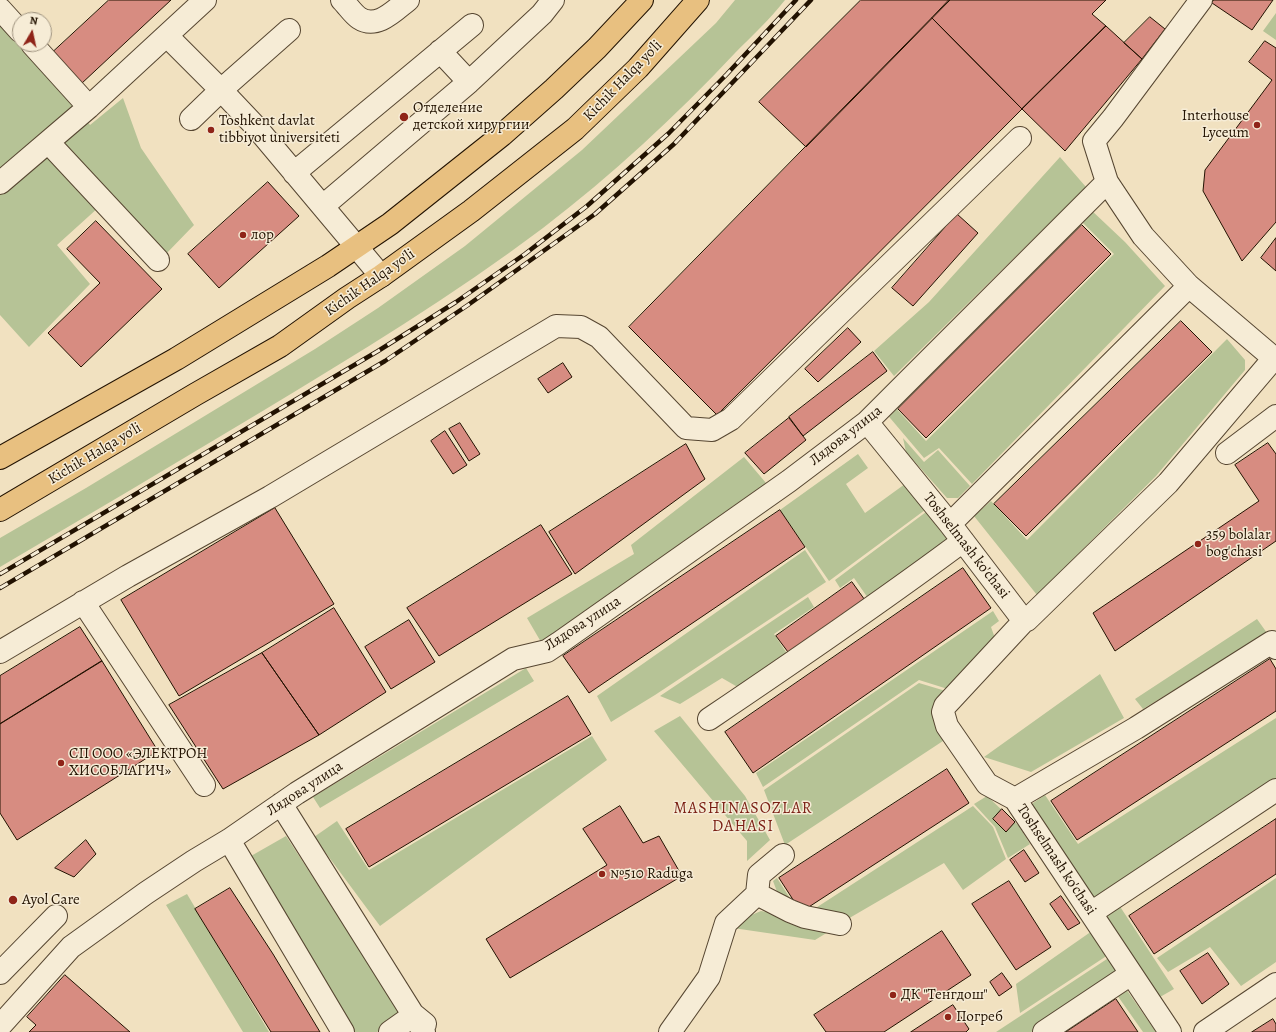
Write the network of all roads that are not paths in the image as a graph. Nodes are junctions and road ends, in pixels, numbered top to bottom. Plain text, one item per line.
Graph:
1 (205, 0) edge
2 (342, 0) edge
3 (408, 0) edge
4 (642, 0) edge
5 (698, 0) edge
6 (1201, 0) edge
7 (541, 5) edge
8 (0, 9) edge
9 (12, 22) edge
10 (472, 25) dead end
11 (289, 30) dead end
12 (167, 36) junction
13 (440, 51) junction
14 (39, 52) edge
15 (469, 82) junction
16 (221, 90) junction
17 (89, 107) junction
18 (191, 119) dead end
19 (1020, 138) dead end
20 (48, 142) junction
21 (294, 173) junction
22 (0, 182) edge
23 (1107, 182) junction
24 (323, 206) junction
25 (358, 247) junction
26 (158, 260) dead end
27 (382, 276) junction
28 (1189, 286) junction
29 (1275, 359) edge
30 (1276, 416) edge
31 (867, 422) junction
32 (30, 441) junction
33 (0, 447) edge
34 (1227, 453) dead end
35 (0, 458) edge
36 (0, 510) edge
37 (950, 524) junction
38 (963, 541) junction
39 (83, 602) junction
40 (1024, 621) junction
41 (1276, 648) edge
42 (0, 652) edge
43 (709, 719) dead end
44 (204, 785) dead end
45 (1276, 790) edge
46 (1015, 799) junction
47 (281, 804) junction
48 (229, 840) junction
49 (783, 855) dead end
50 (757, 894) junction
51 (1091, 913) junction
52 (56, 916) dead end
53 (840, 924) dead end
54 (0, 972) edge
55 (1131, 974) junction
56 (1276, 984) edge
57 (419, 1024) edge
58 (0, 1026) edge
59 (343, 1032) edge
60 (390, 1032) edge
61 (435, 1032) edge
62 (670, 1032) edge
63 (1044, 1032) edge
64 (1170, 1032) edge
65 (1205, 1032) edge

1 - 12 street
2 - 3 street
4 - 25 highway
5 - 27 highway, Kichik Halqa yo'li
6 - 23 street
7 - 15 street
8 - 9 street
10 - 13 street
11 - 16 street
12 - 16 street
12 - 17 street
13 - 15 street
13 - 21 street
14 - 17 street
15 - 24 street
16 - 18 street
16 - 21 street
17 - 20 street
19 - 39 street
20 - 22 street
20 - 26 street
21 - 24 street
23 - 28 street
23 - 31 street, Лядова улица
24 - 25 street
25 - 27 street
25 - 32 highway
27 - 36 highway, Kichik Halqa yo'li
28 - 29 street
28 - 37 street
29 - 40 street
30 - 34 street
31 - 37 street, Toshselmash ko'chasi
31 - 47 street, Лядова улица
32 - 33 highway
32 - 35 highway
37 - 38 street, Toshselmash ko'chasi
38 - 40 street, Toshselmash ko'chasi
38 - 43 street
39 - 42 street
39 - 44 street
40 - 46 street, Toshselmash ko'chasi
41 - 46 street
45 - 51 street
46 - 51 street, Toshselmash ko'chasi
47 - 48 street, Лядова улица
47 - 57 street
48 - 58 street, Лядова улица
48 - 59 street
49 - 50 street
50 - 53 street
50 - 62 street
51 - 55 street, Toshselmash ko'chasi
52 - 54 street
55 - 63 street
55 - 64 street, Toshselmash ko'chasi
56 - 65 street
57 - 60 street
57 - 61 street

